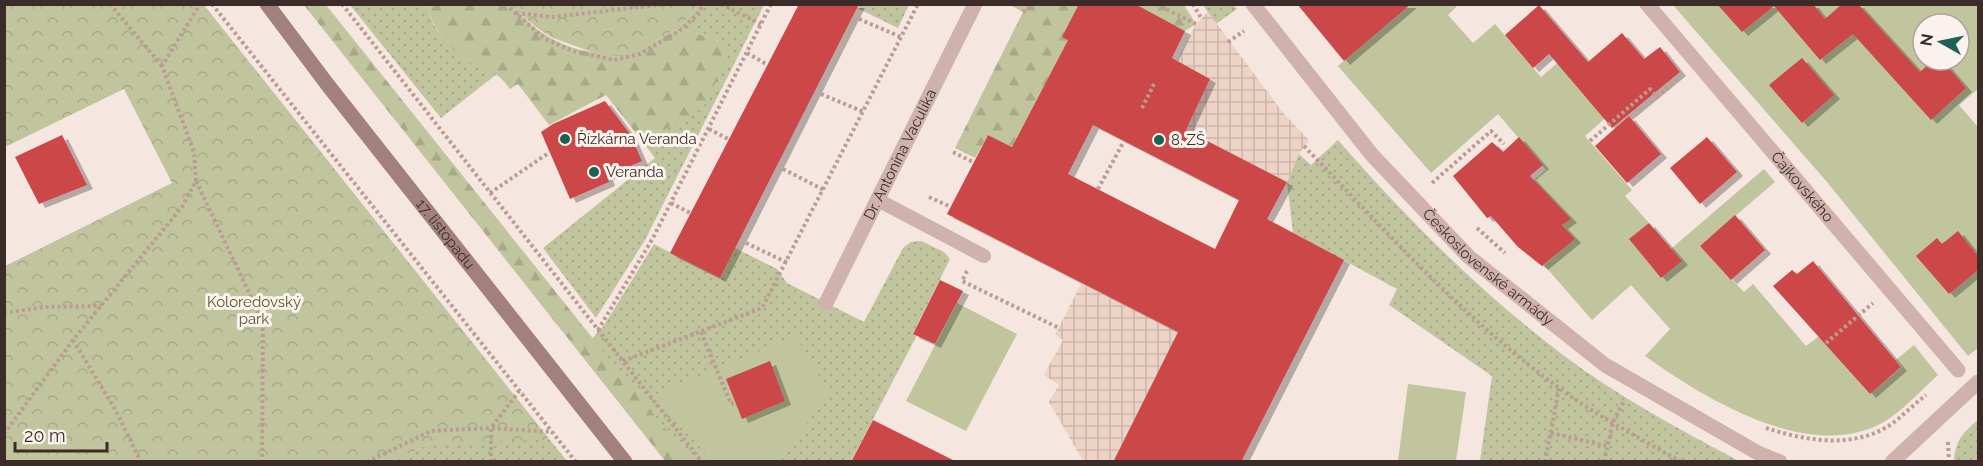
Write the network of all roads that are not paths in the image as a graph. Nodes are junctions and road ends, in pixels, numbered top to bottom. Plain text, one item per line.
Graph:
1 (267, 4) edge
2 (281, 4) edge
3 (975, 4) edge
4 (1253, 4) edge
5 (1647, 4) edge
6 (327, 84) junction
7 (878, 200) junction
8 (980, 254) road end
9 (826, 303) dead end
10 (1958, 370) road end
11 (1978, 382) edge
12 (625, 462) edge
13 (1780, 462) edge
14 (1892, 462) edge

1 - 6 main road, 17. listopadu
2 - 6 main road
3 - 7 street, Dr. Antonína Vaculíka
4 - 13 street, Československé armády
5 - 10 street, Čajkovského
6 - 12 main road, 17. listopadu
7 - 8 lane
7 - 9 street, Dr. Antonína Vaculíka
11 - 14 street

